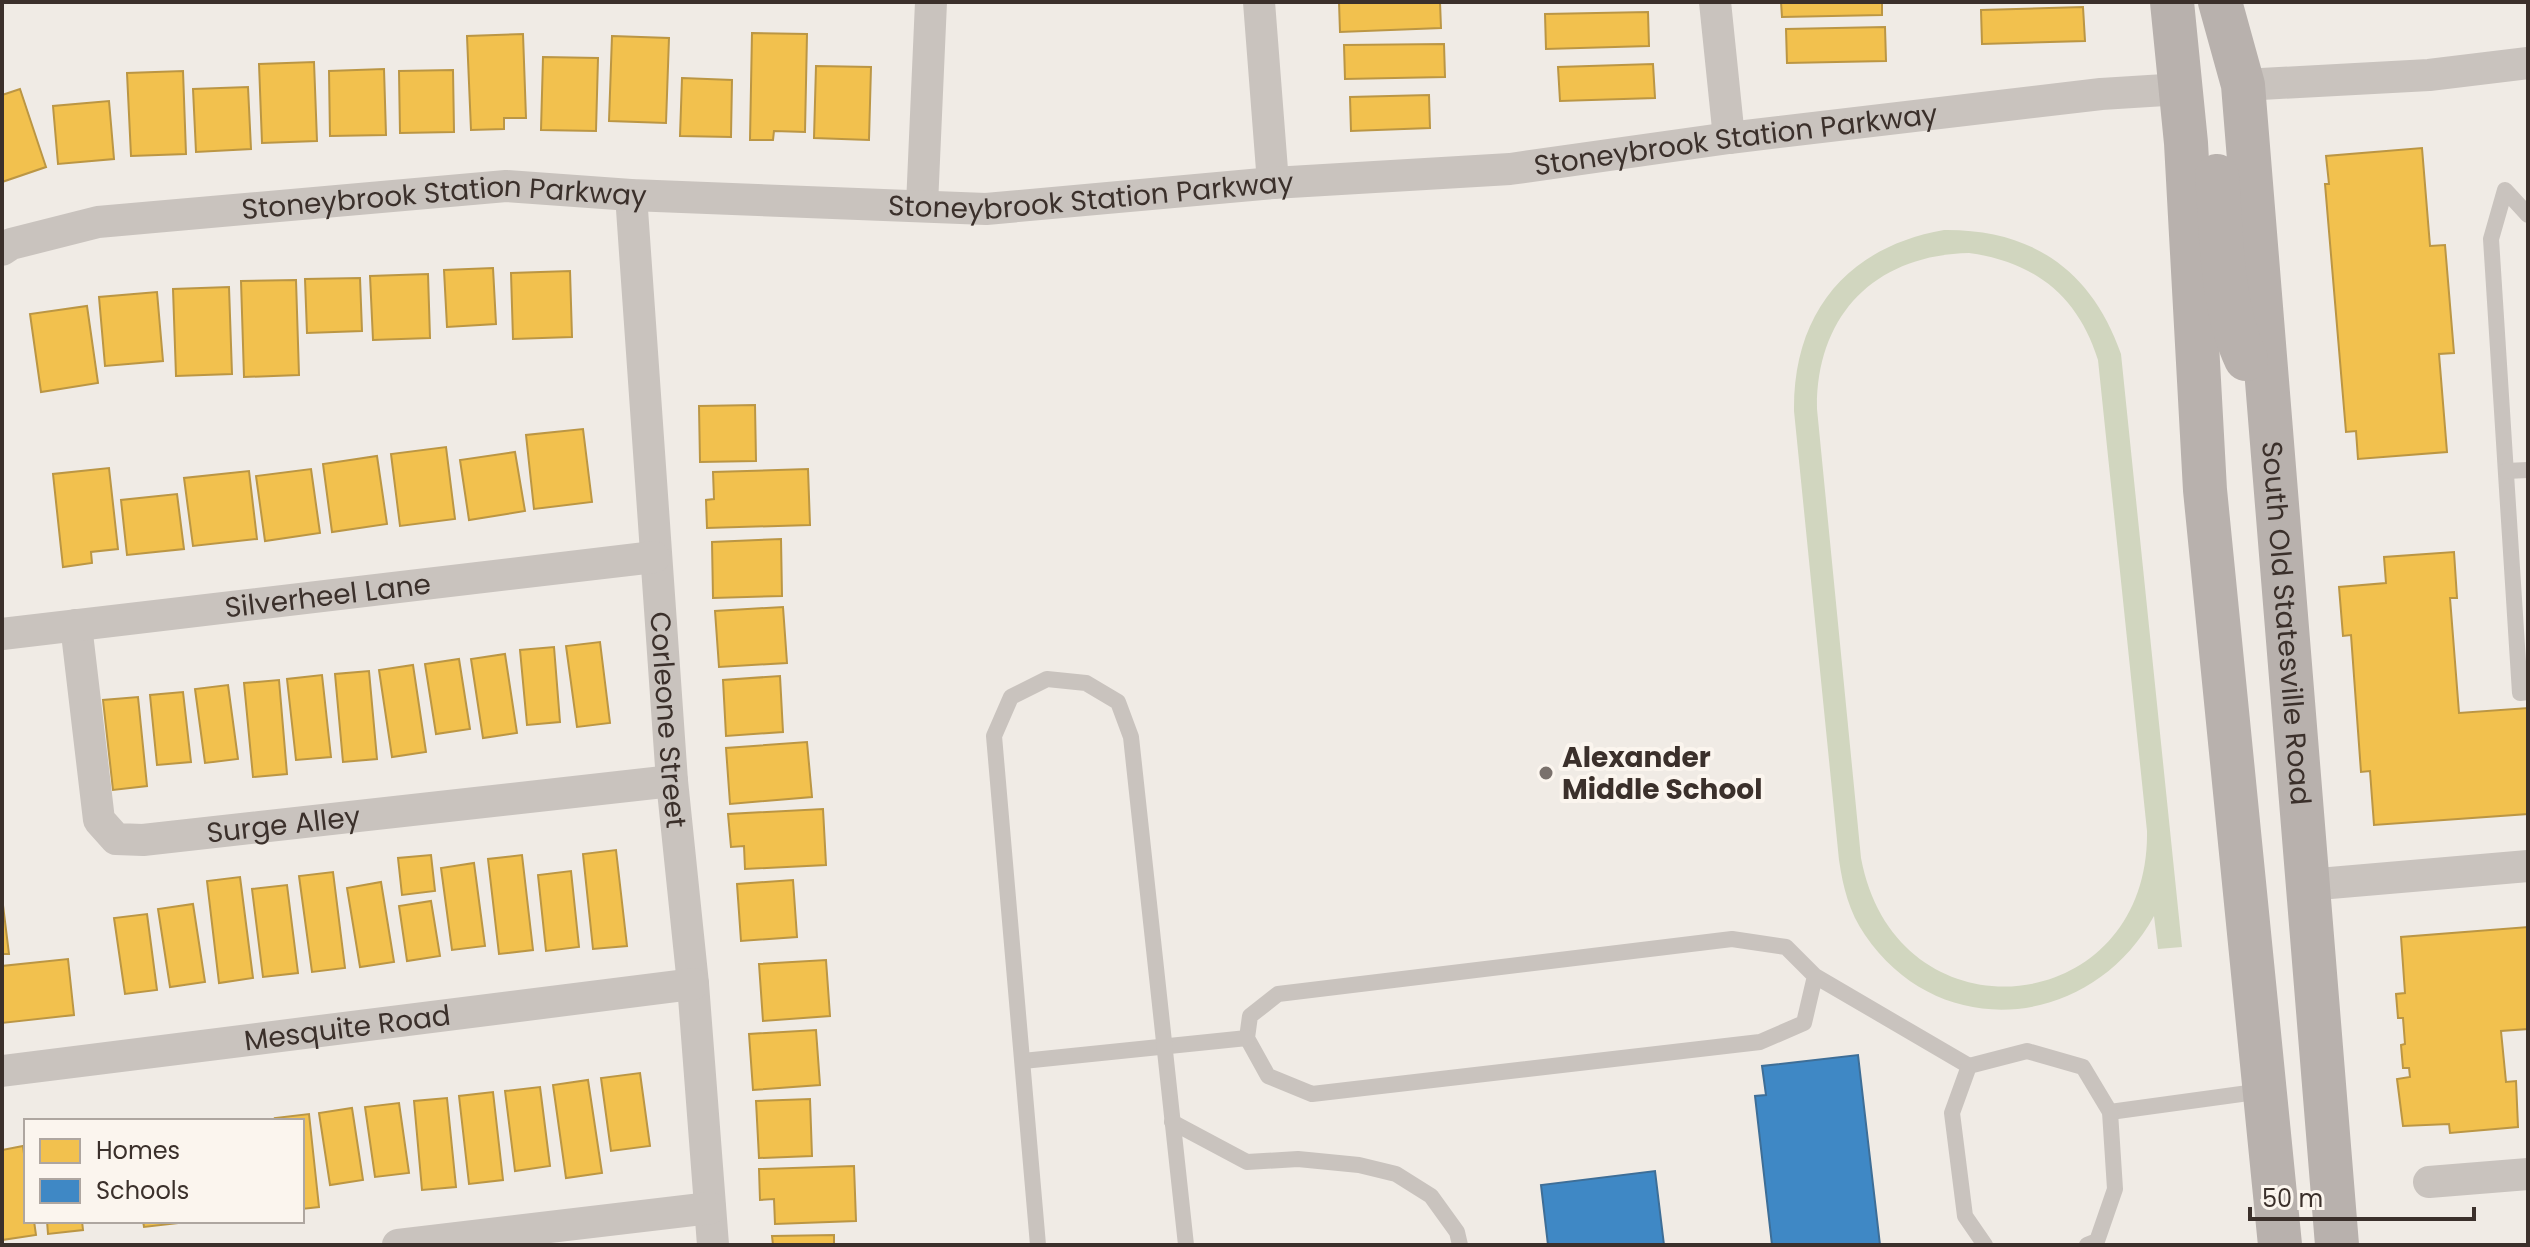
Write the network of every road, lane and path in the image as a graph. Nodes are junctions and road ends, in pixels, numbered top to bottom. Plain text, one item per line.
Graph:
1 (931, 2) edge
2 (1259, 2) edge
3 (1715, 2) edge
4 (2172, 2) edge
5 (2196, 2) edge
6 (2220, 2) edge
7 (2528, 63) edge
8 (2243, 85) junction
9 (2181, 89) junction
10 (1729, 138) junction
11 (1273, 183) junction
12 (631, 195) junction
13 (922, 205) junction
14 (2528, 215) edge
15 (2, 250) edge
16 (2267, 387) junction
17 (2528, 470) edge
18 (2506, 471) junction
19 (654, 557) junction
20 (76, 625) junction
21 (2, 634) edge
22 (2528, 692) edge
23 (672, 781) junction
24 (2528, 866) edge
25 (2307, 885) junction
26 (1815, 976) junction
27 (693, 984) junction
28 (1247, 1038) junction
29 (1163, 1047) junction
30 (1023, 1061) junction
31 (1969, 1066) junction
32 (2, 1071) edge
33 (2265, 1091) junction
34 (2110, 1112) junction
35 (1172, 1122) junction
36 (2528, 1174) edge
37 (2429, 1182) dead end
38 (710, 1208) junction
39 (398, 1245) edge
40 (713, 1245) edge
41 (1038, 1245) edge
42 (1186, 1245) edge
43 (1460, 1245) edge
44 (1985, 1245) edge
45 (2087, 1245) edge
46 (2280, 1245) edge
47 (2337, 1245) edge

1 - 13 street
2 - 11 street
3 - 10 street
4 - 9 main road
5 - 8 main road
6 - 8 main road, South Old Statesville Road
7 - 8 street
8 - 16 main road, South Old Statesville Road
9 - 10 street, Stoneybrook Station Parkway
9 - 16 main road
9 - 33 main road
10 - 11 street, Stoneybrook Station Parkway
11 - 13 street, Stoneybrook Station Parkway
12 - 13 street, Stoneybrook Station Parkway
12 - 15 street, Stoneybrook Station Parkway
12 - 19 street, Corleone Street
14 - 18 lane
16 - 25 main road, South Old Statesville Road
17 - 18 lane
18 - 22 lane
19 - 20 street, Silverheel Lane
19 - 23 street, Corleone Street
20 - 21 street, Silverheel Lane
20 - 23 street, Surge Alley
23 - 27 street, Corleone Street
24 - 25 street
25 - 47 main road, South Old Statesville Road
26 - 28 lane
26 - 28 lane
26 - 31 lane
27 - 32 street, Mesquite Road
27 - 38 street, Corleone Street
28 - 29 lane
29 - 30 lane
29 - 30 lane
29 - 35 lane
30 - 41 lane
31 - 34 lane
31 - 44 lane
33 - 34 lane
33 - 46 main road
34 - 45 lane
35 - 42 lane
35 - 43 lane
36 - 37 street
38 - 39 street
38 - 40 street, Corleone Street

